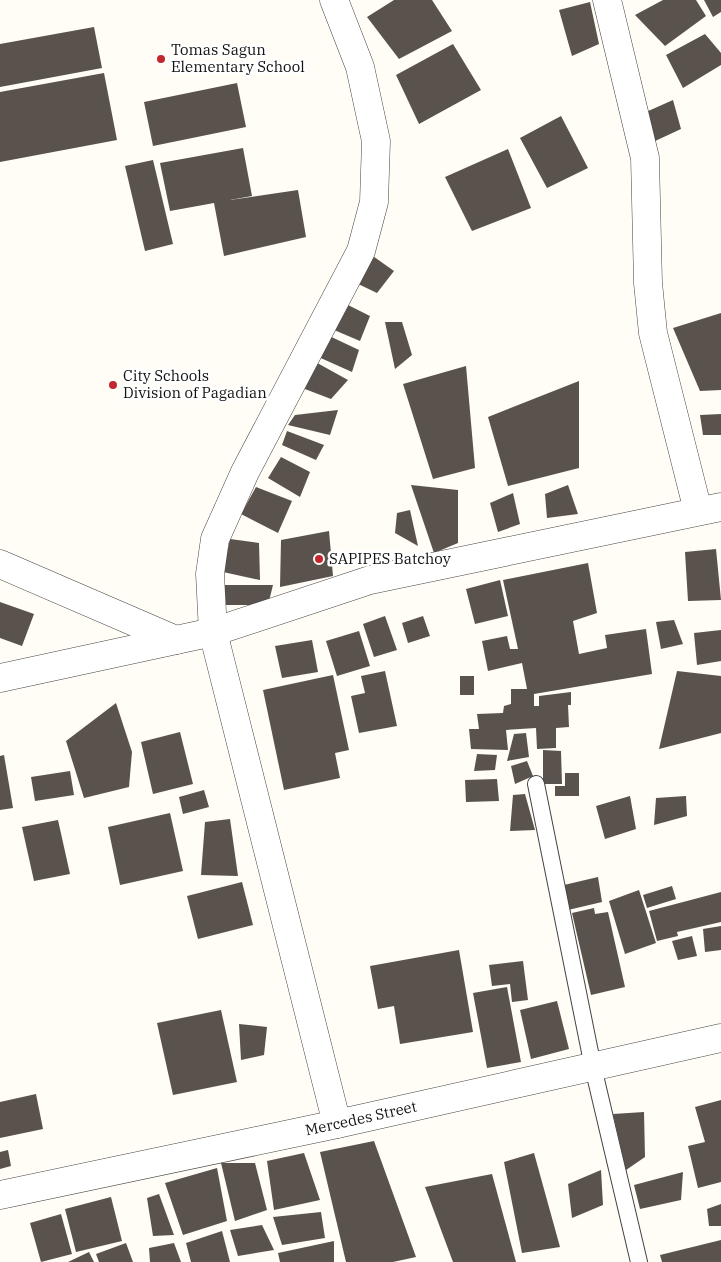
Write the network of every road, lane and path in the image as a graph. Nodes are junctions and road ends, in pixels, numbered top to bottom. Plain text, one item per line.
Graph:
1 (334, 0) edge
2 (607, 0) edge
3 (715, 510) edge
4 (0, 564) edge
5 (213, 632) junction
6 (176, 640) junction
7 (0, 678) edge
8 (536, 784) dead end
9 (721, 1038) edge
10 (592, 1067) junction
11 (337, 1124) junction
12 (0, 1195) edge
13 (639, 1262) edge

1 - 5 street
2 - 3 street
3 - 5 street
4 - 6 street
5 - 6 street
5 - 11 street
6 - 7 street
8 - 10 lane
9 - 10 street, Mercedes Street
10 - 11 street, Mercedes Street
10 - 13 lane
11 - 12 street, Mercedes Street

